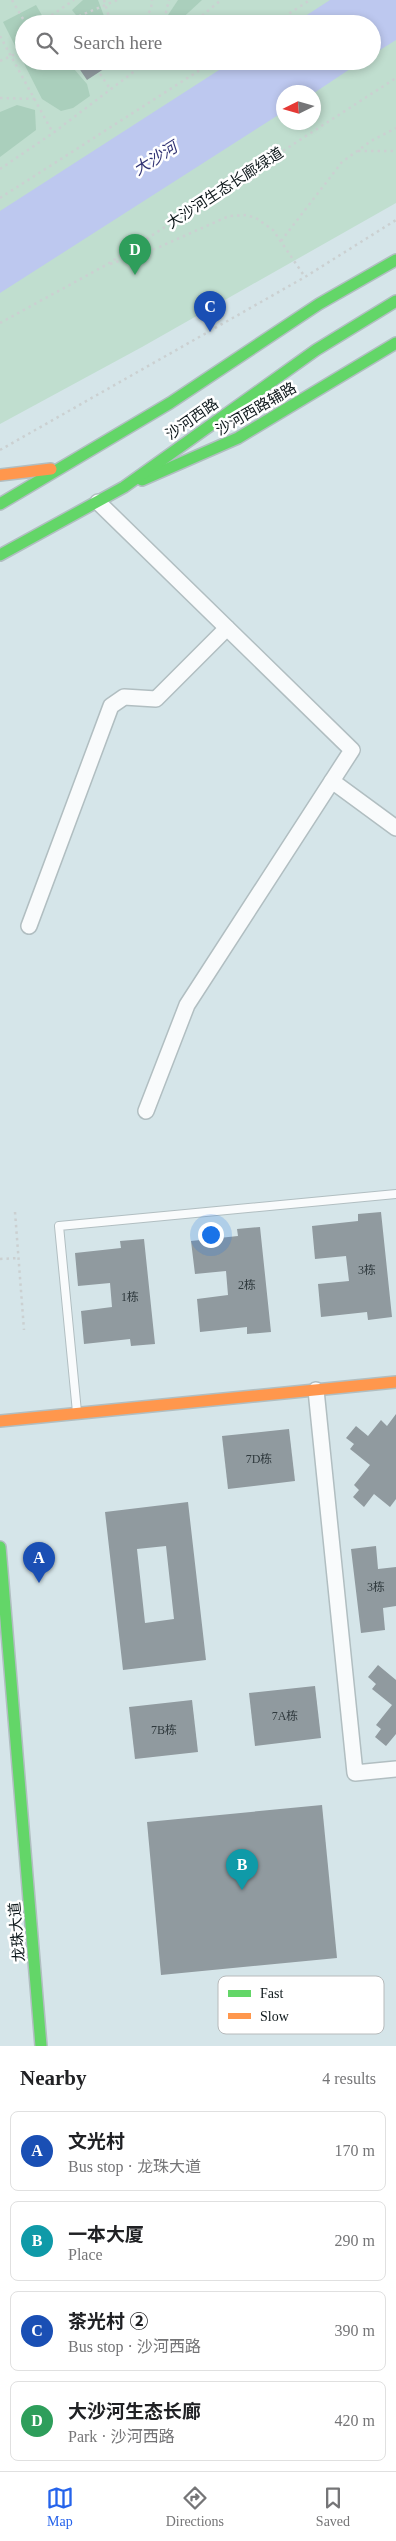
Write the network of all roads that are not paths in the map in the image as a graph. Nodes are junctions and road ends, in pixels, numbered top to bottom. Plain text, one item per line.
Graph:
1 (396, 260) edge
2 (396, 301) edge
3 (396, 343) edge
4 (68, 464) junction
5 (0, 476) edge
6 (124, 487) junction
7 (98, 502) junction
8 (0, 504) edge
9 (35, 536) junction
10 (0, 555) edge
11 (0, 569) edge
12 (227, 628) junction
13 (332, 781) junction
14 (396, 828) edge
15 (29, 926) dead end
16 (146, 1111) dead end
17 (396, 1194) edge
18 (396, 1382) edge
19 (316, 1390) junction
20 (77, 1413) junction
21 (0, 1421) edge
22 (0, 1547) edge
23 (396, 1769) edge
24 (41, 2046) edge

1 - 4 main road, 沙河西路
2 - 6 main road, 沙河西路
3 - 6 main road, 沙河西路辅路
4 - 5 main road
4 - 8 main road, 沙河西路
6 - 7 main road, 沙河西路
7 - 9 main road, 沙河西路
7 - 12 street
9 - 10 main road, 沙河西路
9 - 11 main road
12 - 13 street
12 - 15 street
13 - 14 street
13 - 16 street
17 - 20 lane
18 - 19 main road
19 - 20 main road
19 - 23 street
20 - 21 main road
22 - 24 main road, 龙珠大道

